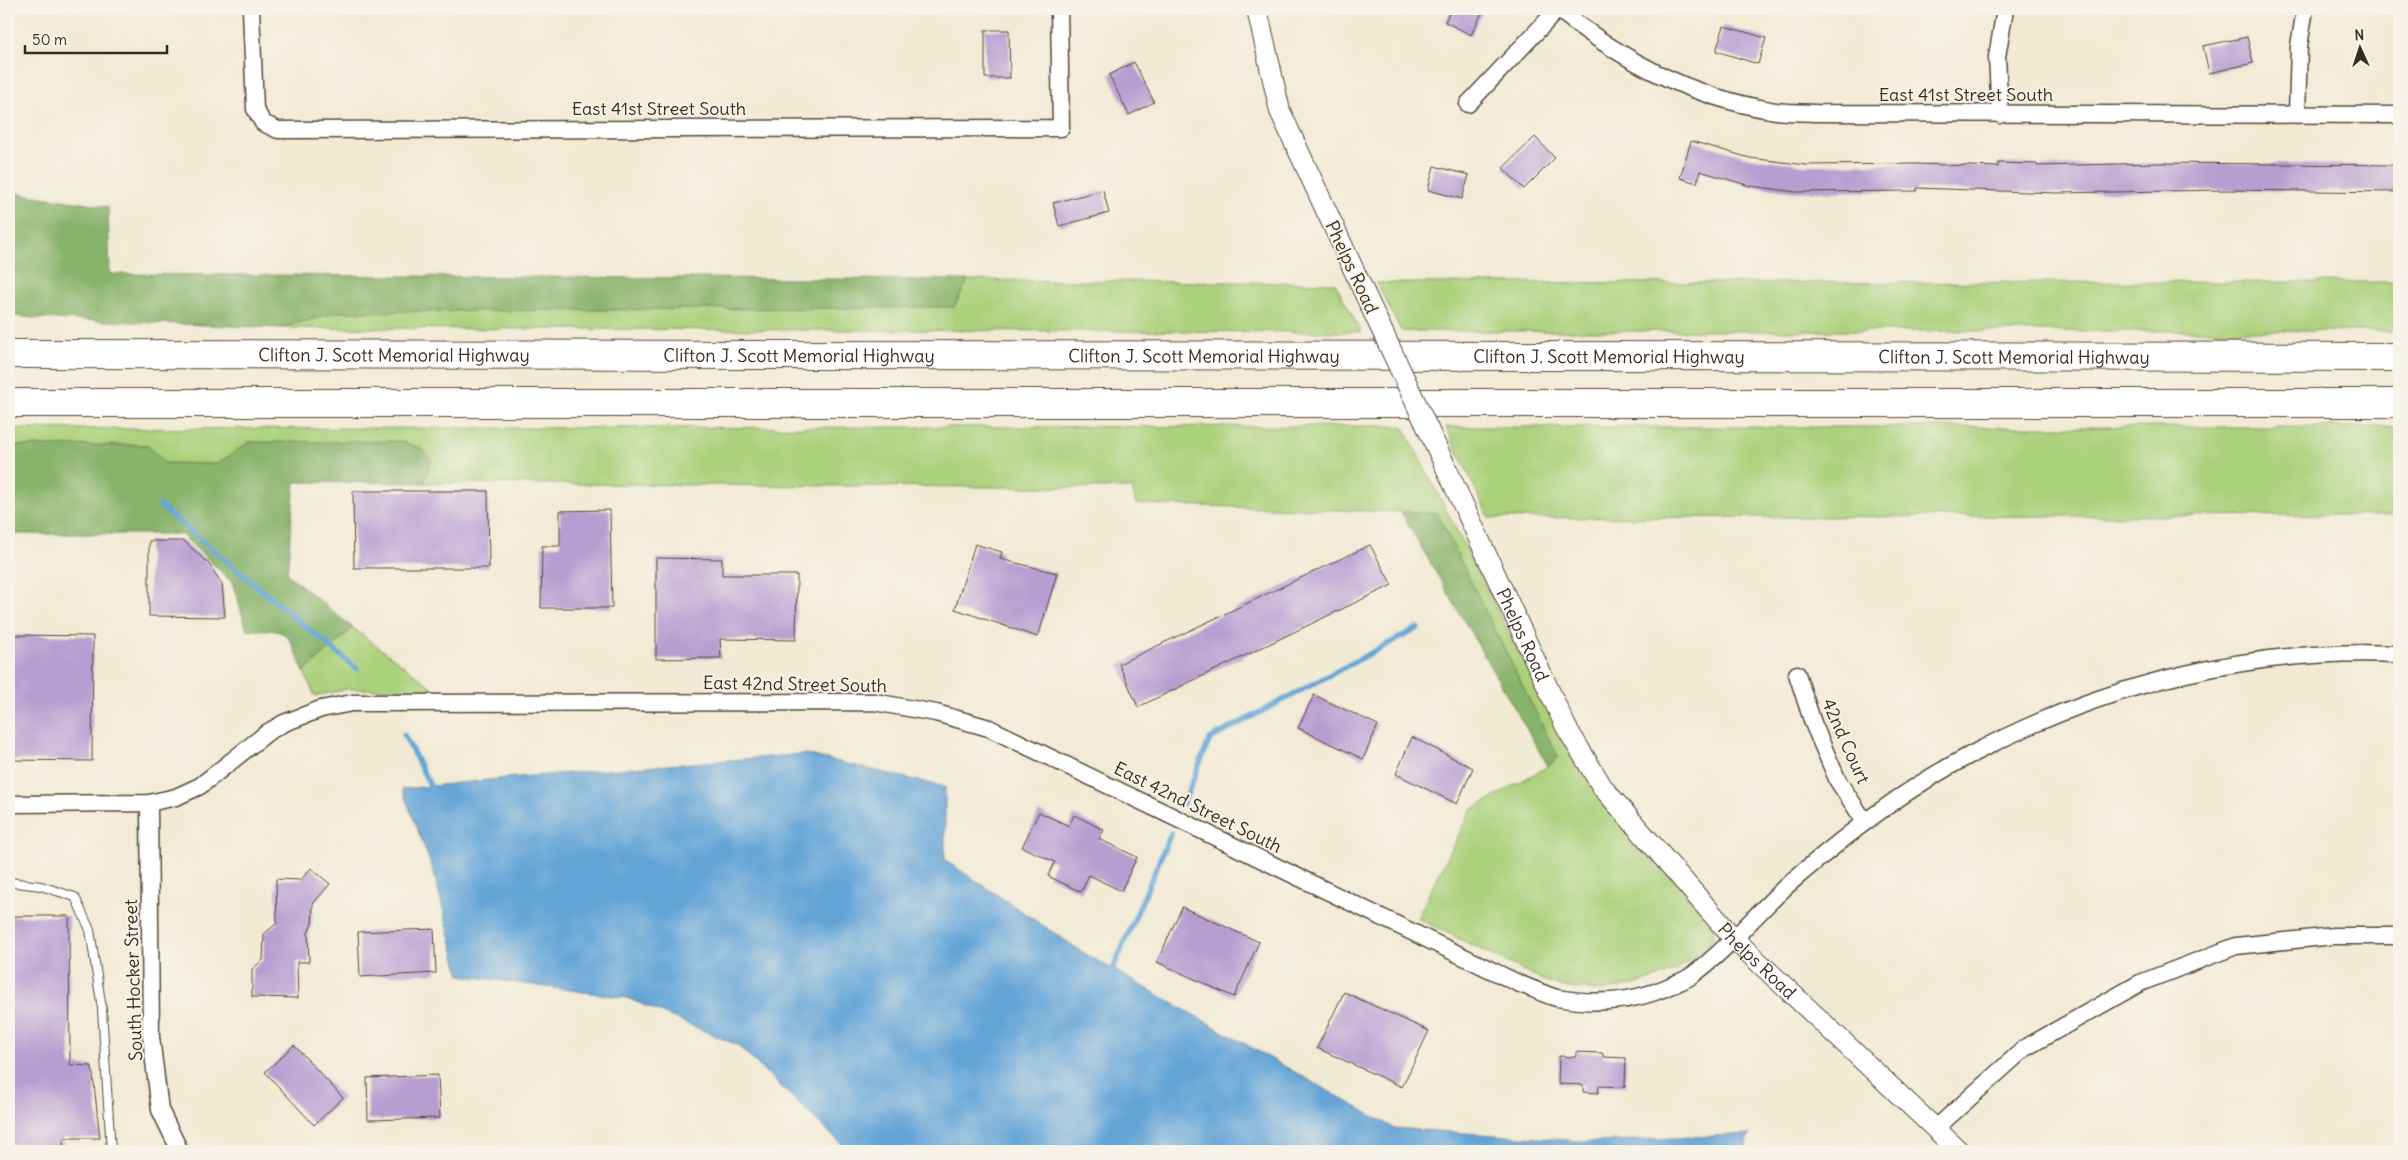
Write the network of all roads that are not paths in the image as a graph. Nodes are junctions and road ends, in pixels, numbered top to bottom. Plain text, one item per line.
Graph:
1 (251, 9) edge
2 (1059, 9) edge
3 (1257, 9) edge
4 (1558, 9) edge
5 (2005, 9) edge
6 (2306, 9) edge
7 (1468, 104) dead end
8 (2000, 115) junction
9 (2298, 115) junction
10 (2399, 115) edge
11 (9, 347) edge
12 (9, 354) edge
13 (54, 354) junction
14 (2399, 356) edge
15 (9, 402) edge
16 (2399, 403) edge
17 (2399, 654) edge
18 (1797, 674) dead end
19 (149, 803) junction
20 (9, 804) edge
21 (1865, 822) junction
22 (9, 882) edge
23 (2399, 936) edge
24 (1734, 939) junction
25 (1935, 1129) junction
26 (111, 1151) edge
27 (180, 1151) edge
28 (1959, 1151) edge

1 - 2 street, East 41st Street South
3 - 24 street, Phelps Road, bridge
4 - 7 street
4 - 8 street, East 41st Street South
5 - 8 street
6 - 9 street
8 - 9 street, East 41st Street South
9 - 10 street, East 41st Street South
11 - 13 highway
12 - 13 highway, Clifton J. Scott Memorial Highway
13 - 14 highway, Clifton J. Scott Memorial Highway
15 - 16 highway
17 - 21 street, East 42nd Street South
18 - 21 street, 42nd Court
19 - 20 street, East 42nd Street South
19 - 24 street, East 42nd Street South
19 - 27 street, South Hocker Street
21 - 24 street, East 42nd Street South
22 - 26 lane
23 - 25 street
24 - 25 street, Phelps Road
25 - 28 street, Phelps Road

